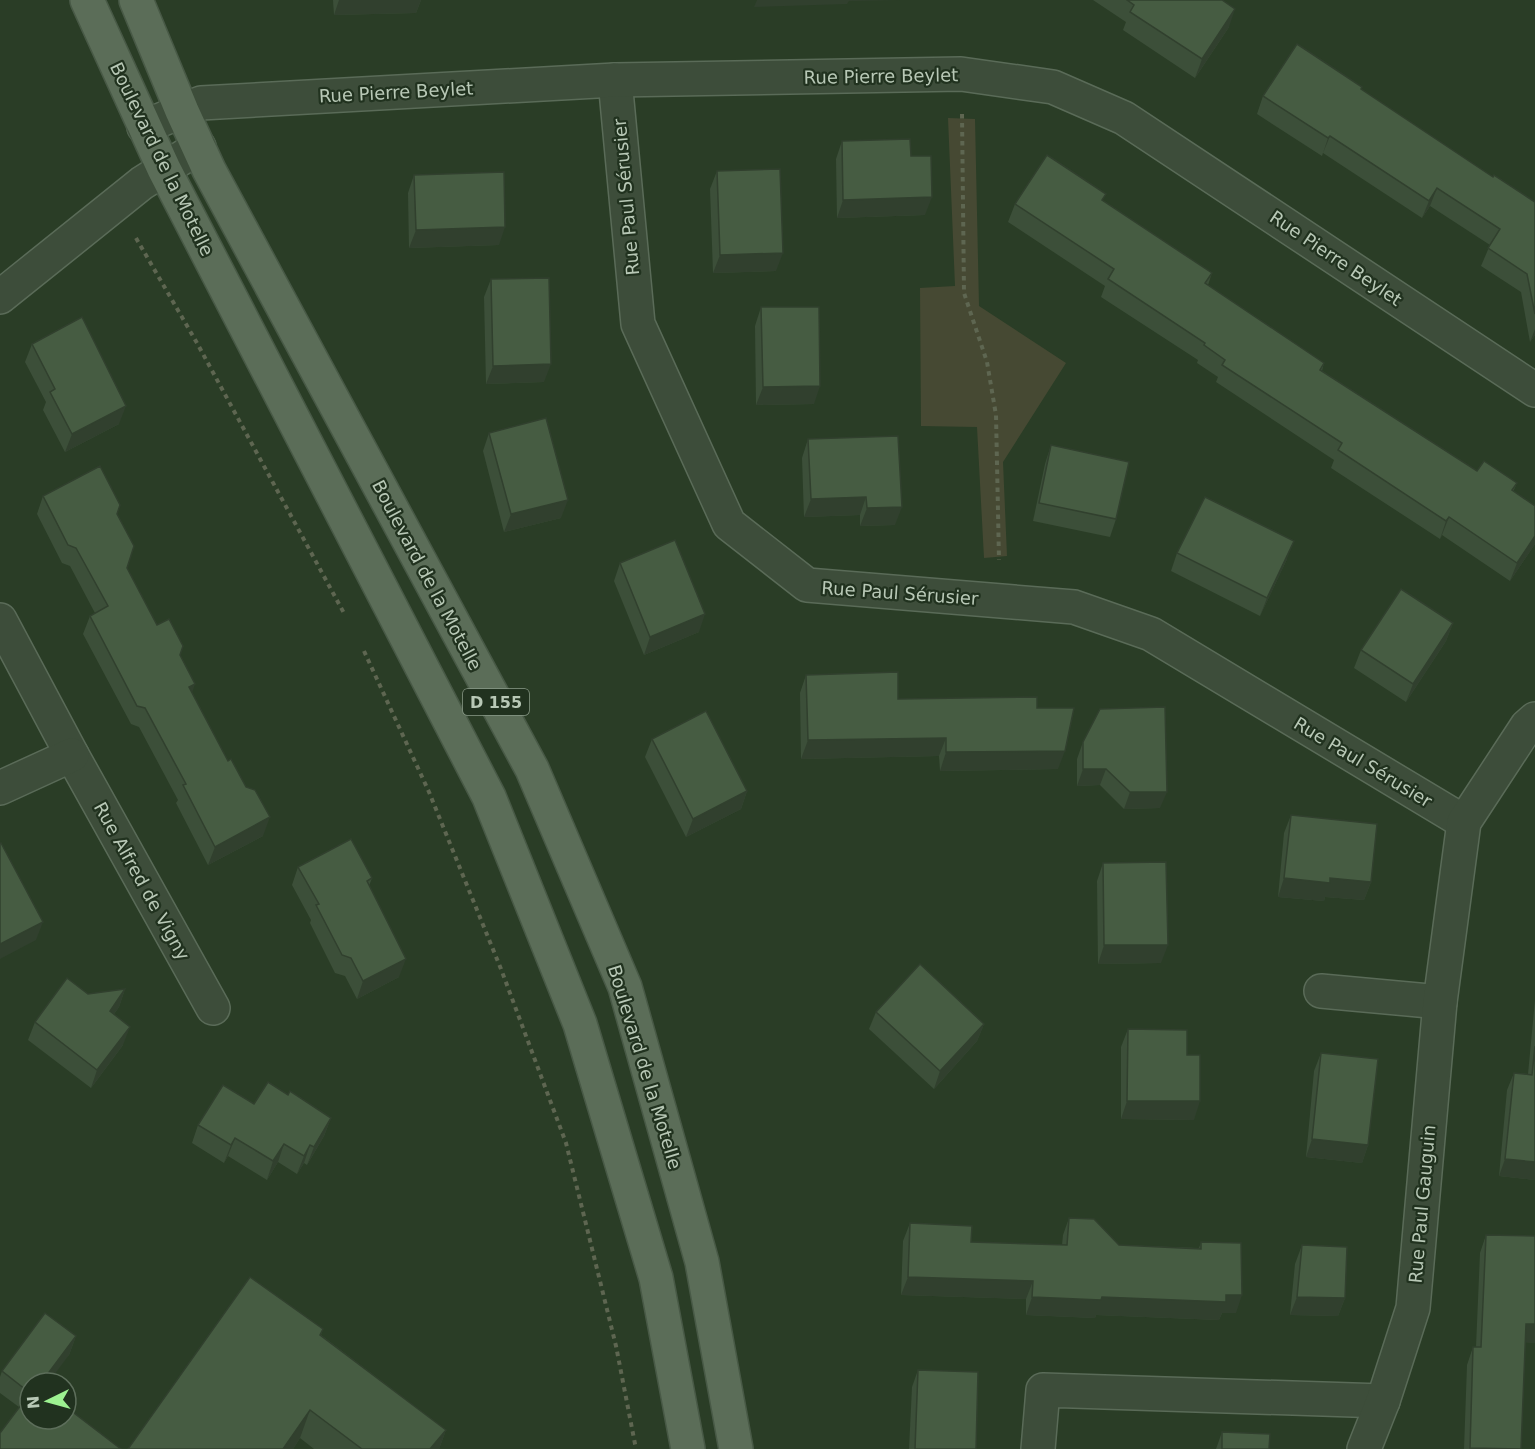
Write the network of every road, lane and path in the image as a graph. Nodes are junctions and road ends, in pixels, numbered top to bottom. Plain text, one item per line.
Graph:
1 (87, 0) edge
2 (136, 0) edge
3 (961, 74) junction
4 (615, 80) junction
5 (182, 111) junction
6 (144, 127) junction
7 (199, 147) junction
8 (165, 169) junction
9 (117, 204) junction
10 (0, 297) edge
11 (1535, 390) edge
12 (1000, 600) junction
13 (347, 618) dead end
14 (0, 620) edge
15 (363, 649) dead end
16 (1535, 719) edge
17 (72, 754) junction
18 (0, 788) edge
19 (1464, 822) junction
20 (1321, 991) dead end
21 (1440, 1002) junction
22 (213, 1008) dead end
23 (1383, 1401) junction
24 (636, 1449) edge
25 (688, 1449) edge
26 (736, 1449) edge
27 (1038, 1449) edge
28 (1364, 1449) edge

1 - 6 main road, Boulevard de la Motelle / D 155
2 - 5 main road, Boulevard de la Motelle / D 155
3 - 4 street, Rue Pierre Beylet
3 - 11 street, Rue Pierre Beylet
3 - 12 path
4 - 5 street, Rue Pierre Beylet
4 - 12 street, Rue Paul Sérusier
5 - 6 street, Rue Pierre Beylet
5 - 7 main road, Boulevard de la Motelle / D 155
6 - 8 main road, Boulevard de la Motelle / D 155
7 - 8 street
7 - 26 main road, Boulevard de la Motelle / D 155
8 - 9 street
8 - 25 main road, Boulevard de la Motelle / D 155
9 - 10 street
9 - 13 path
12 - 19 street, Rue Paul Sérusier
14 - 17 street, Rue Alfred de Vigny
15 - 24 path
16 - 19 street, Rue Paul Gauguin
17 - 18 street
17 - 22 street, Rue Alfred de Vigny
19 - 21 street, Rue Paul Gauguin
20 - 21 street
21 - 23 street, Rue Paul Gauguin
23 - 27 street
23 - 28 street, Rue Paul Gauguin

